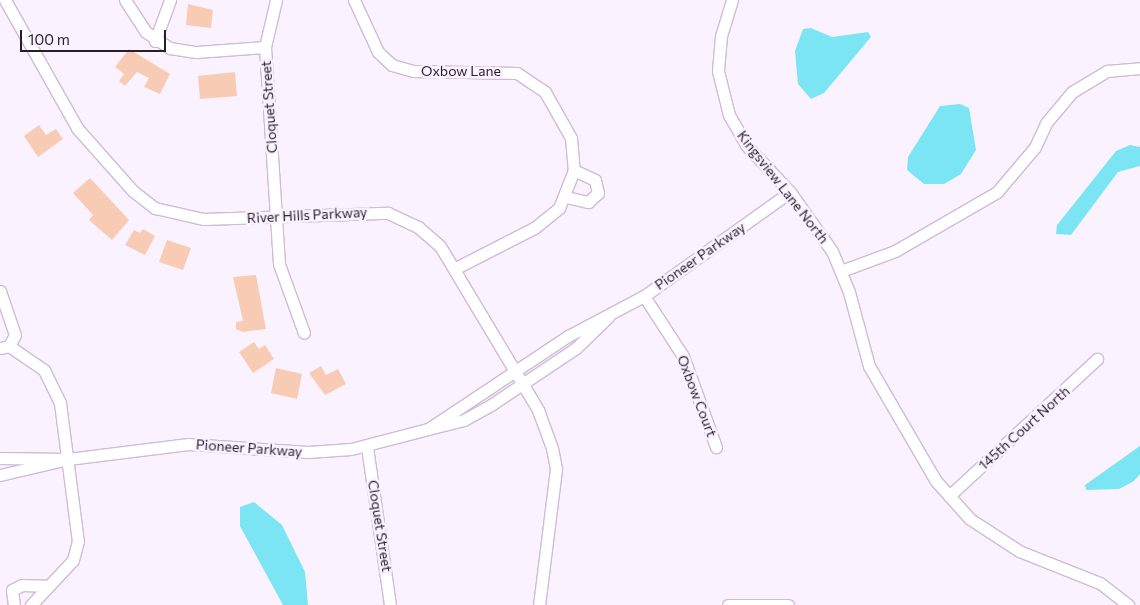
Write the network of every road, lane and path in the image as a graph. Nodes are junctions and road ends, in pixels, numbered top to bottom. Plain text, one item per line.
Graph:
1 (5, 0) edge
2 (125, 0) edge
3 (170, 0) edge
4 (276, 0) edge
5 (354, 0) edge
6 (732, 0) edge
7 (156, 41) junction
8 (265, 47) junction
9 (1140, 68) edge
10 (574, 170) junction
11 (790, 192) junction
12 (566, 197) junction
13 (276, 216) junction
14 (454, 270) junction
15 (841, 271) junction
16 (0, 291) edge
17 (644, 296) junction
18 (608, 317) junction
19 (304, 334) dead end
20 (8, 343) edge
21 (1097, 359) dead end
22 (513, 371) junction
23 (522, 385) junction
24 (428, 429) junction
25 (367, 447) junction
26 (716, 447) dead end
27 (0, 458) edge
28 (68, 459) junction
29 (0, 475) edge
30 (949, 496) junction
31 (46, 586) junction
32 (14, 605) edge
33 (31, 605) edge
34 (390, 605) edge
35 (539, 605) edge
36 (728, 605) edge
37 (788, 605) edge
38 (1128, 605) edge

1 - 13 street, River Hills Parkway
2 - 7 street
3 - 7 street
4 - 8 street, Cloquet Street
5 - 10 street, Oxbow Lane
6 - 11 street, Kingsview Lane North
7 - 8 street
8 - 13 street, Cloquet Street
9 - 15 street
10 - 12 street, Oxbow Lane
10 - 12 street
11 - 15 street, Kingsview Lane North
11 - 17 street, Pioneer Parkway
12 - 14 street, Oxbow Lane
13 - 14 street, River Hills Parkway
13 - 19 street, Cloquet Street
14 - 22 street, River Hills Parkway
15 - 30 street, Kingsview Lane North
16 - 20 street
17 - 18 street, Pioneer Parkway
17 - 26 street, Oxbow Court
18 - 22 street, Pioneer Parkway
18 - 23 street, Pioneer Parkway
20 - 28 street
21 - 30 street, 145th Court North
22 - 23 street, River Hills Parkway
22 - 24 street, Pioneer Parkway
23 - 24 street, Pioneer Parkway
23 - 35 street, River Hills Parkway
24 - 25 street, Pioneer Parkway
25 - 28 street, Pioneer Parkway
25 - 34 street, Cloquet Street
27 - 28 street, Pioneer Parkway
28 - 29 street, Pioneer Parkway
28 - 31 street
30 - 38 street, Kingsview Lane North
31 - 32 street
31 - 33 street
36 - 37 street

